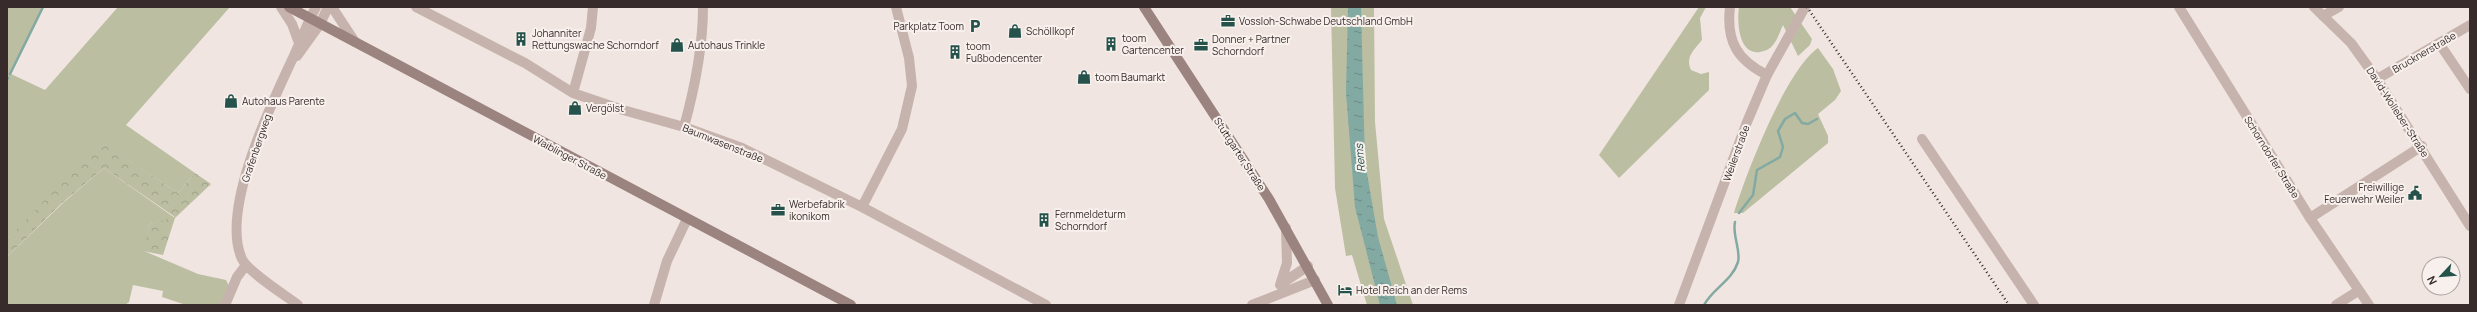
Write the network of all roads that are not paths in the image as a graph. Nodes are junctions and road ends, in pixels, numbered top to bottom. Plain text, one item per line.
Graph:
1 (281, 7) edge
2 (289, 7) edge
3 (316, 7) edge
4 (328, 7) edge
5 (332, 7) edge
6 (416, 7) edge
7 (593, 7) edge
8 (703, 7) edge
9 (896, 7) edge
10 (1144, 7) edge
11 (1730, 7) edge
12 (1805, 7) edge
13 (2179, 7) edge
14 (2314, 7) edge
15 (2339, 7) edge
16 (2323, 16) junction
17 (310, 18) junction
18 (320, 24) junction
19 (2470, 25) edge
20 (355, 42) junction
21 (299, 43) junction
22 (2439, 43) junction
23 (292, 61) junction
24 (1767, 75) junction
25 (2377, 79) junction
26 (2470, 89) edge
27 (573, 93) junction
28 (684, 127) junction
29 (1922, 139) dead end
30 (2422, 146) junction
31 (862, 207) junction
32 (2310, 218) junction
33 (687, 220) junction
34 (2470, 226) edge
35 (1286, 228) junction
36 (246, 265) junction
37 (1308, 266) junction
38 (1315, 280) junction
39 (1280, 285) junction
40 (2358, 291) junction
41 (1264, 299) junction
42 (225, 305) edge
43 (298, 305) edge
44 (654, 305) edge
45 (851, 305) edge
46 (1046, 305) edge
47 (1252, 305) edge
48 (1328, 305) edge
49 (1679, 305) edge
50 (2034, 305) edge
51 (2336, 305) edge
52 (2369, 305) edge

1 - 21 street
2 - 17 main road, Waiblinger Straße
3 - 17 street, Grafenbergweg
4 - 18 street, Grafenbergweg
5 - 20 street
6 - 27 street, Baumwasenstraße
7 - 27 street
8 - 28 street
9 - 31 street
10 - 35 main road, Stuttgarter Straße
11 - 24 street
12 - 24 street, Weilerstraße
13 - 32 street, Schorndorfer Straße
14 - 16 street, David-Wolleber-Straße
15 - 16 street
16 - 25 street, David-Wolleber-Straße
17 - 18 main road, Waiblinger Straße
17 - 21 street, Grafenbergweg
18 - 20 main road, Waiblinger Straße
18 - 23 street, Grafenbergweg
19 - 22 street, Brucknerstraße
20 - 33 main road, Waiblinger Straße
21 - 23 street, Grafenbergweg
22 - 25 street, Brucknerstraße
22 - 26 street
23 - 36 street, Grafenbergweg
24 - 49 street, Weilerstraße
25 - 30 street, David-Wolleber-Straße
27 - 28 street, Baumwasenstraße
28 - 31 street, Baumwasenstraße
29 - 50 street
30 - 32 street
30 - 34 street, David-Wolleber-Straße
31 - 46 street, Baumwasenstraße
32 - 40 street, Schorndorfer Straße
33 - 44 street
33 - 45 main road, Waiblinger Straße
35 - 37 main road, Stuttgarter Straße
35 - 39 street
36 - 42 street
36 - 43 street
37 - 38 main road, Stuttgarter Straße
37 - 39 street
38 - 41 street
38 - 48 main road, Stuttgarter Straße
39 - 41 street
40 - 51 street
40 - 52 street, Schorndorfer Straße
41 - 47 street

